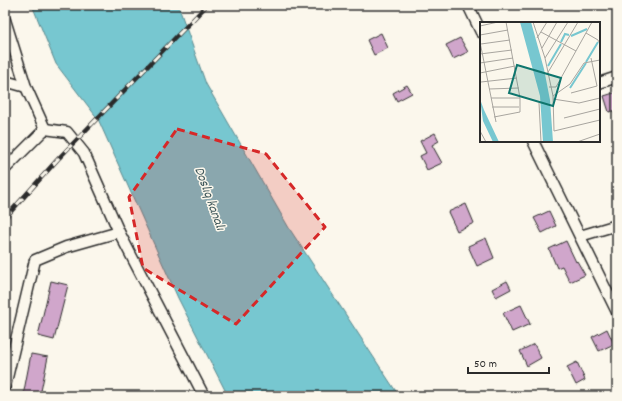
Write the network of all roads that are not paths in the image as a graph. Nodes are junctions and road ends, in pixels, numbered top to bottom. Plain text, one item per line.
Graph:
1 (468, 5) edge
2 (5, 20) edge
3 (480, 30) edge
4 (617, 77) edge
5 (5, 81) edge
6 (600, 82) edge
7 (26, 87) junction
8 (45, 129) junction
9 (533, 142) edge
10 (5, 169) edge
11 (617, 225) edge
12 (119, 232) junction
13 (580, 236) junction
14 (617, 312) edge
15 (5, 386) edge
16 (203, 392) edge
17 (195, 396) edge

1 - 3 street
2 - 7 street
4 - 6 street
5 - 7 street
7 - 8 street
8 - 10 street
8 - 12 street
9 - 13 street
11 - 13 street
12 - 15 street
12 - 16 street
13 - 14 street
16 - 17 street

